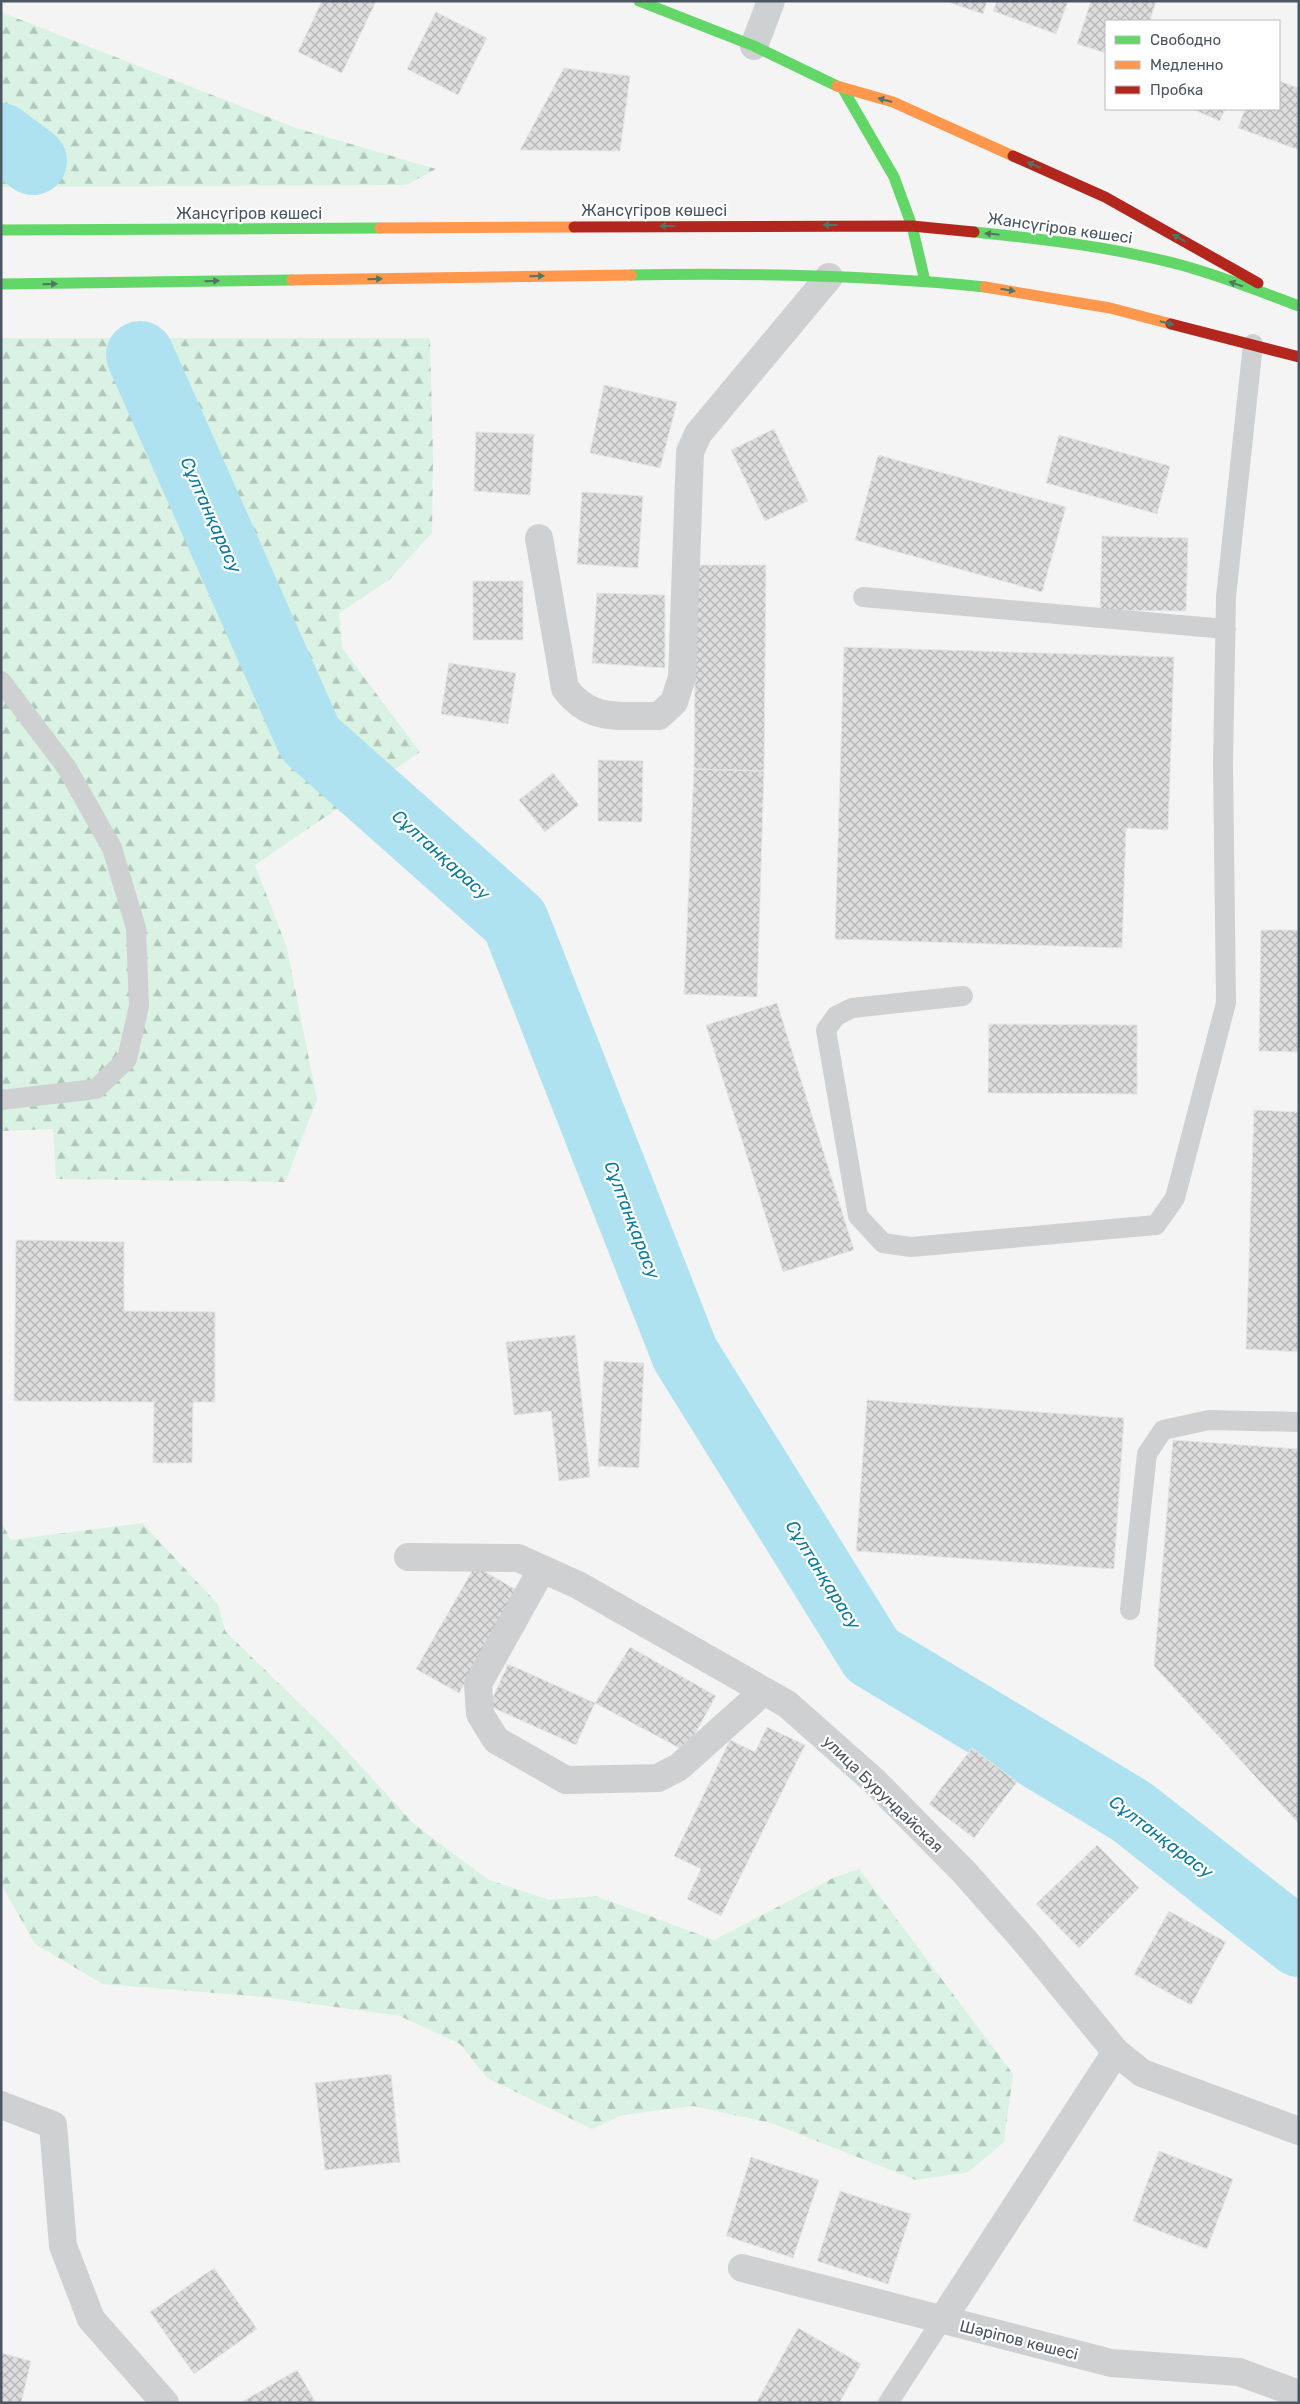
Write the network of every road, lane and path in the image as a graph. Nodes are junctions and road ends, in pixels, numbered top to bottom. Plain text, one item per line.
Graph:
1 (639, 1) edge
2 (771, 1) edge
3 (754, 46) junction
4 (843, 89) junction
5 (912, 226) junction
6 (1, 230) edge
7 (829, 277) junction
8 (925, 281) junction
9 (1, 284) edge
10 (1298, 306) edge
11 (1253, 344) junction
12 (1299, 357) edge
13 (539, 538) dead end
14 (863, 597) dead end
15 (1226, 629) junction
16 (1, 681) edge
17 (963, 996) dead end
18 (1, 1100) edge
19 (1299, 1422) edge
20 (408, 1557) dead end
21 (542, 1569) junction
22 (1130, 1610) dead end
23 (764, 1691) junction
24 (1116, 2052) junction
25 (1, 2105) edge
26 (1299, 2131) edge
27 (742, 2268) dead end
28 (942, 2320) junction
29 (1299, 2394) edge
30 (165, 2403) edge
31 (888, 2403) edge

1 - 3 main road, Жансүгіров көшесі
2 - 3 street
3 - 4 main road, Жансүгіров көшесі
4 - 5 main road
10 -> 4 main road, Жансүгіров көшесі
5 -> 6 main road, Жансүгіров көшесі
5 - 8 main road
10 -> 5 main road, Жансүгіров көшесі
7 - 8 main road
9 -> 7 main road
7 - 13 street
8 -> 11 main road
11 - 12 main road
11 - 15 lane
14 - 15 lane
15 - 17 lane
16 - 18 lane
19 - 22 lane
20 - 21 street, улица Бурундайская
21 - 23 street, улица Бурундайская
21 - 23 street
23 - 24 street, улица Бурундайская
24 - 26 street, улица Бурундайская
24 - 28 street
25 - 30 street
27 - 28 street, Шәріпов көшесі
28 - 29 street, Шәріпов көшесі
28 - 31 lane

